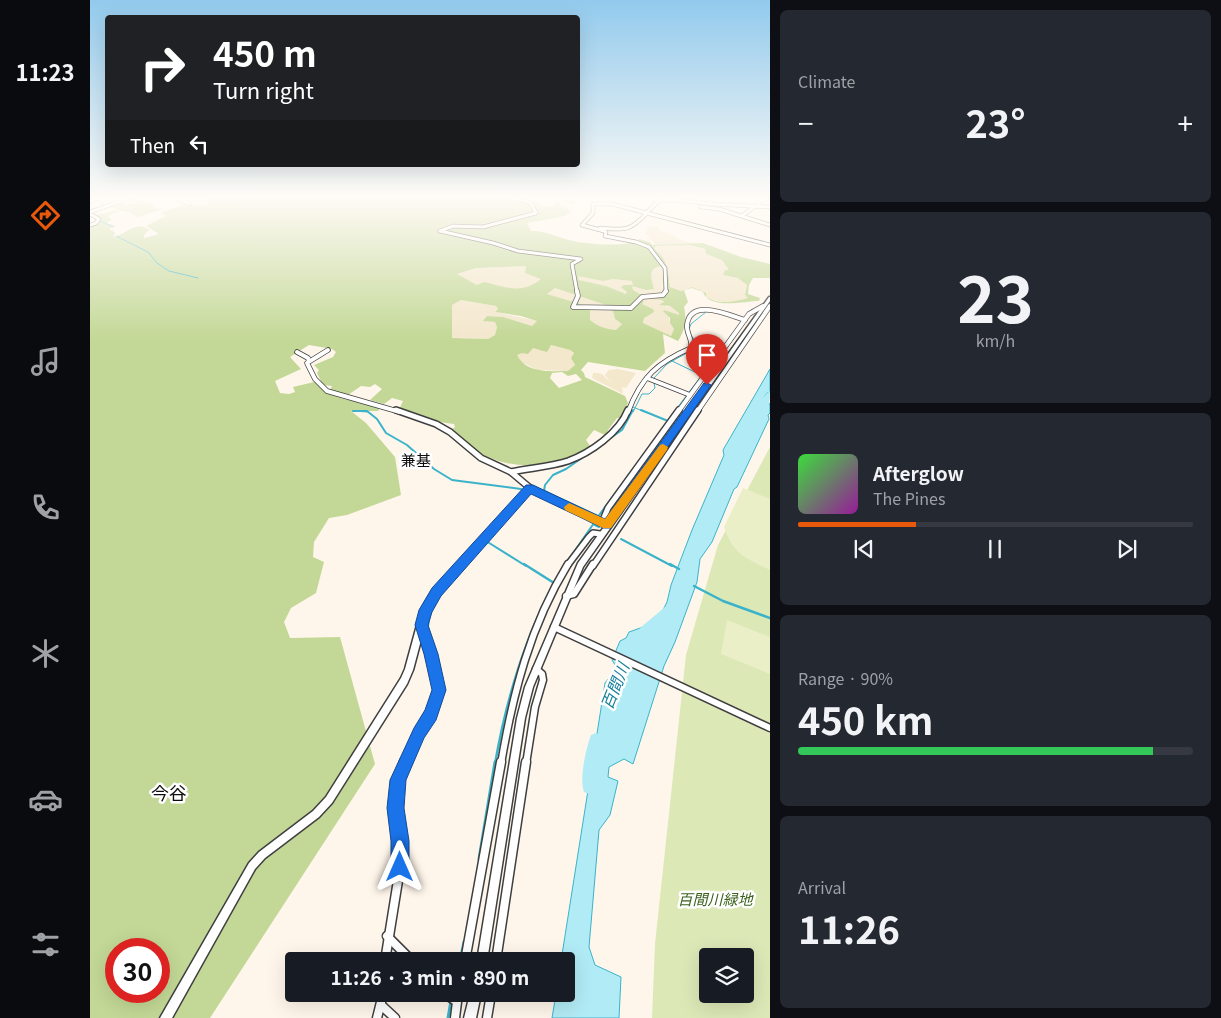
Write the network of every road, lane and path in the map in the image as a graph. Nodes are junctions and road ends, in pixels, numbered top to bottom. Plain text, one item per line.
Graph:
1 (504, 247) edge
2 (649, 247) edge
3 (770, 298) edge
4 (766, 306) edge
5 (743, 319) junction
6 (328, 350) dead end
7 (297, 352) dead end
8 (309, 361) junction
9 (647, 378) junction
10 (689, 394) junction
11 (511, 472) junction
12 (530, 488) junction
13 (605, 524) junction
14 (600, 534) junction
15 (566, 596) junction
16 (421, 625) junction
17 (558, 629) junction
18 (536, 669) junction
19 (770, 728) edge
20 (387, 936) junction
21 (386, 952) edge
22 (403, 952) edge
23 (467, 952) edge
24 (483, 952) edge
25 (497, 952) edge
26 (382, 1002) edge
27 (453, 1002) edge
28 (473, 1002) edge
29 (489, 1002) edge
30 (382, 1006) junction
31 (166, 1018) edge
32 (377, 1018) edge
33 (395, 1018) edge
34 (455, 1018) edge
35 (470, 1018) edge
36 (486, 1018) edge

1 - 2 street
3 - 4 street
4 - 5 street
4 - 13 street
4 - 15 street
5 - 9 street
5 - 10 street
6 - 8 street
7 - 8 street
8 - 11 street
9 - 10 street
9 - 11 street
10 - 13 street
11 - 12 street
12 - 13 street
12 - 16 street
13 - 14 street
14 - 15 street
14 - 23 street
15 - 17 street
16 - 20 street
16 - 31 street
17 - 18 street
17 - 19 street
18 - 24 street
18 - 25 street
20 - 21 street
20 - 22 street
26 - 30 street
27 - 34 street
28 - 35 street
29 - 36 street
30 - 32 street
30 - 33 street

